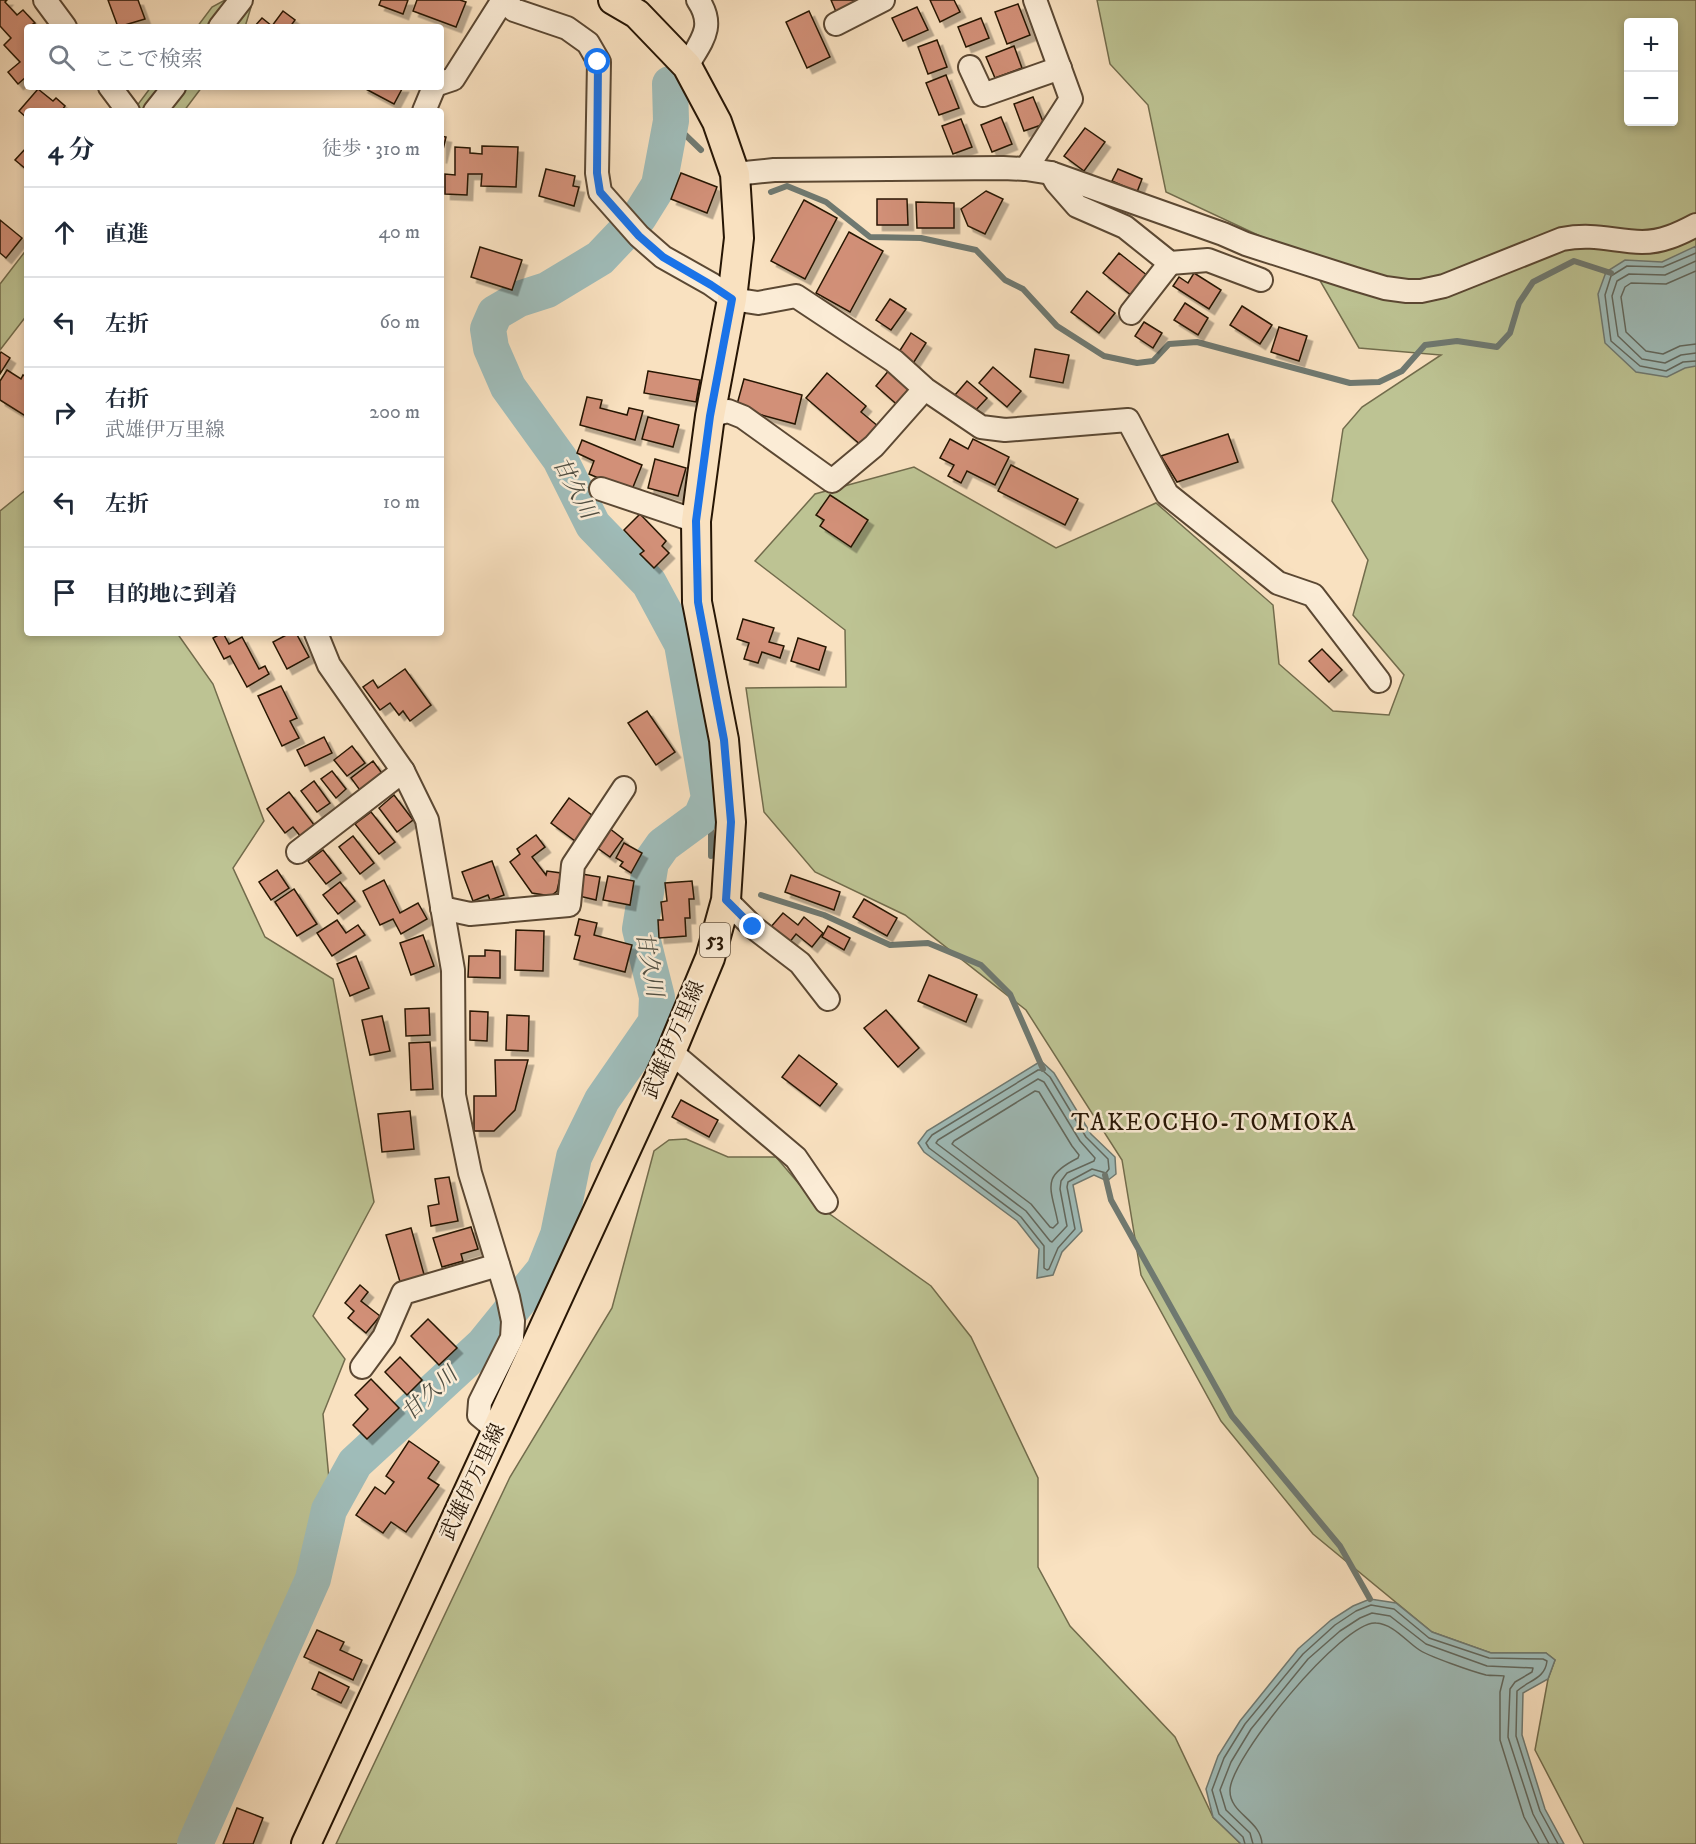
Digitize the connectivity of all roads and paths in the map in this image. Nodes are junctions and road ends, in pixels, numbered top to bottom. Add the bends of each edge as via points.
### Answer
1 (45, 0) edge
2 (241, 0) edge
3 (503, 0) edge
4 (613, 0) edge
5 (698, 0) edge
6 (884, 0) edge
7 (1035, 0) edge
8 (63, 24) edge
9 (222, 24) edge
10 (836, 24) dead end
11 (687, 66) junction
12 (970, 67) dead end
13 (1060, 68) junction
14 (444, 82) edge
15 (112, 90) edge
16 (172, 90) edge
17 (433, 90) edge
18 (126, 108) edge
19 (157, 108) edge
20 (425, 108) edge
21 (1026, 169) junction
22 (1051, 173) junction
23 (735, 174) junction
24 (1696, 225) edge
25 (1170, 263) junction
26 (1261, 280) dead end
27 (732, 299) junction
28 (1131, 313) dead end
29 (920, 394) dead end
30 (710, 416) junction
31 (601, 489) dead end
32 (696, 521) junction
33 (317, 636) edge
34 (1378, 681) dead end
35 (403, 771) junction
36 (624, 788) dead end
37 (298, 852) dead end
38 (726, 900) junction
39 (442, 908) junction
40 (828, 999) dead end
41 (671, 1052) junction
42 (826, 1202) dead end
43 (498, 1266) junction
44 (362, 1367) dead end
45 (497, 1431) junction
46 (306, 1844) edge

1 - 8 street
2 - 9 street
3 - 14 street via 453,79
3 - 27 street via 514,10 567,28 588,43 598,62 600,192 663,257
4 - 11 main road, 武雄伊万里線 / 53 via 637,14
5 - 11 street via 707,28
6 - 10 street
7 - 13 street
11 - 23 main road, 武雄伊万里線 / 53 via 717,122
12 - 13 street via 983,95
13 - 21 street via 1071,99
15 - 18 street
16 - 19 street
17 - 20 street
21 - 22 street
21 - 23 street via 774,170
22 - 24 street via 1246,244 1385,288 1407,291 1444,286 1562,239 1600,236 1643,242 1665,239
22 - 25 street via 1077,206 1125,227
23 - 27 main road, 武雄伊万里線 / 53 via 739,238
25 - 26 street via 1208,260
25 - 28 street
27 - 30 main road, 武雄伊万里線 / 53
27 - 34 street via 758,303 796,296 894,361 925,389 981,427 1005,430 1128,420 1167,494 1278,583 1313,595
29 - 30 street via 874,446 832,481 743,417 729,411
30 - 32 main road, 武雄伊万里線 / 53
31 - 32 street
32 - 38 main road, 武雄伊万里線 / 53 via 698,602 724,740 731,822
33 - 35 street via 329,665
35 - 37 street
35 - 39 street via 427,820
36 - 39 street via 573,865 569,905 470,914
38 - 40 street via 753,927 801,963
38 - 41 main road, 武雄伊万里線 / 53 via 710,958
39 - 43 street via 453,970 454,1095 470,1173
41 - 42 street via 796,1158
41 - 45 main road, 武雄伊万里線 / 53
43 - 44 street via 403,1293 384,1337
43 - 45 street via 513,1321 512,1338 480,1402 479,1415
45 - 46 main road, 武雄伊万里線 / 53

